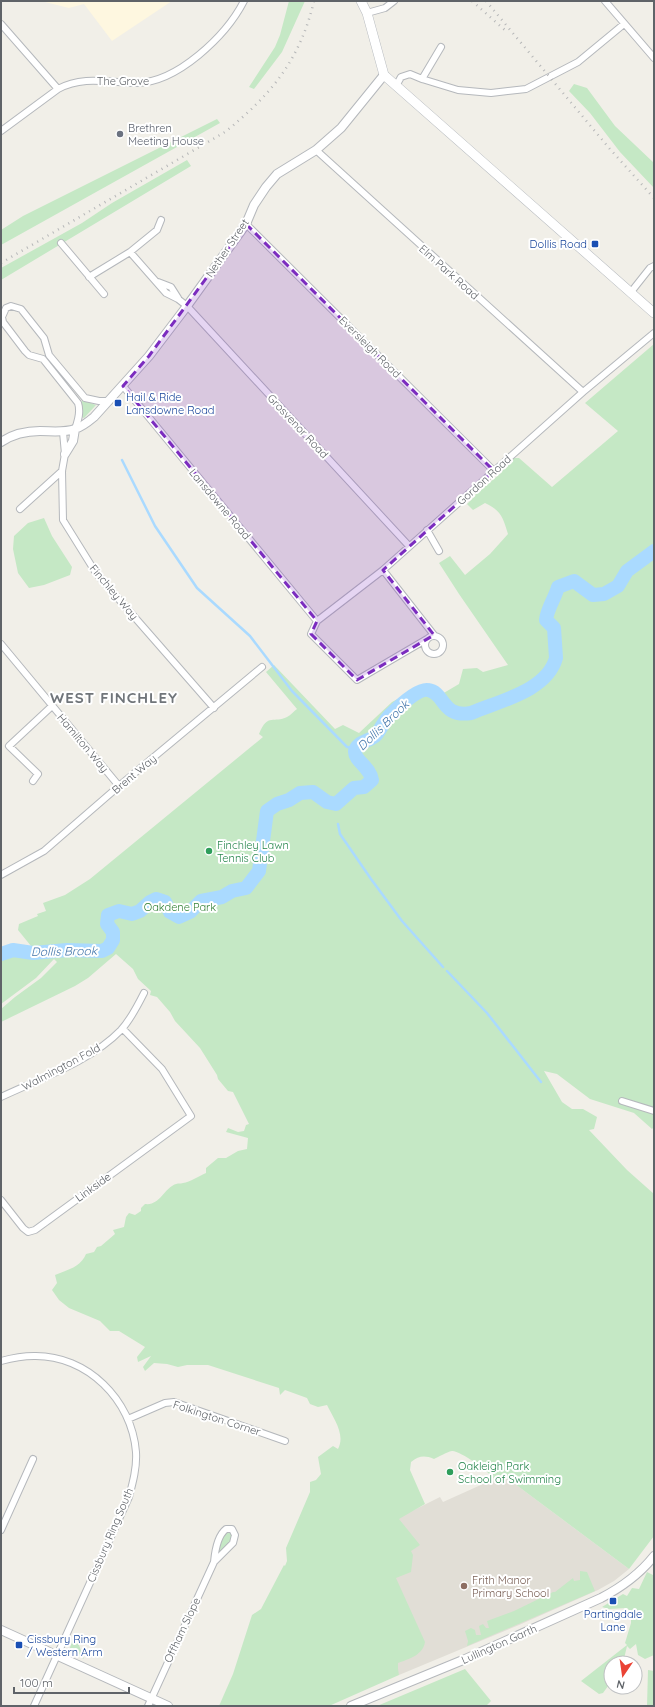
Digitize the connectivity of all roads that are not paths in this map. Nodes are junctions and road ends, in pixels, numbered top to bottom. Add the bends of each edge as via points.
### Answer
1 (244, 1) edge
2 (361, 1) edge
3 (394, 1) edge
4 (605, 1) edge
5 (367, 13) junction
6 (1, 24) edge
7 (624, 24) junction
8 (441, 47) dead end
9 (654, 58) edge
10 (384, 75) junction
11 (422, 79) junction
12 (396, 86) junction
13 (58, 89) junction
14 (1, 131) edge
15 (316, 150) junction
16 (161, 220) dead end
17 (246, 224) junction
18 (61, 243) dead end
19 (130, 252) junction
20 (654, 266) edge
21 (89, 277) junction
22 (631, 292) junction
23 (104, 294) dead end
24 (188, 306) junction
25 (654, 312) edge
26 (652, 335) edge
27 (123, 386) junction
28 (582, 392) junction
29 (109, 401) junction
30 (75, 429) junction
31 (63, 432) junction
32 (1, 442) edge
33 (65, 454) junction
34 (62, 471) junction
35 (494, 471) junction
36 (20, 509) dead end
37 (427, 530) junction
38 (409, 546) junction
39 (439, 551) dead end
40 (383, 570) junction
41 (317, 622) junction
42 (434, 636) junction
43 (426, 639) junction
44 (1, 644) edge
45 (262, 667) dead end
46 (52, 706) junction
47 (214, 708) junction
48 (33, 781) dead end
49 (119, 786) junction
50 (1, 875) edge
51 (144, 993) dead end
52 (122, 1028) junction
53 (1, 1097) edge
54 (622, 1102) dead end
55 (654, 1112) edge
56 (191, 1116) junction
57 (198, 1117) dead end
58 (1, 1200) edge
59 (1, 1361) edge
60 (128, 1419) junction
61 (285, 1441) dead end
62 (32, 1459) dead end
63 (1, 1530) edge
64 (654, 1556) edge
65 (214, 1562) junction
66 (1, 1630) edge
67 (58, 1656) junction
68 (149, 1702) edge
69 (34, 1706) edge
70 (168, 1706) edge
71 (351, 1706) edge

1 - 13 street, The Grove via 222,33 167,77 143,83 81,81 69,83
2 - 5 main road
3 - 5 street via 385,8
4 - 7 street
5 - 10 main road
6 - 13 street
7 - 9 street
7 - 11 street via 578,62 526,89 491,93 458,90
8 - 11 street
10 - 12 main road
10 - 15 street, Nether Street via 341,128
11 - 12 street via 410,74 401,77
12 - 22 main road
13 - 14 street, The Grove
15 - 17 street, Nether Street via 277,174 266,187
15 - 28 street, Elm Park Road
16 - 19 street via 157,230
17 - 24 street, Nether Street
17 - 35 street, Eversleigh Road
18 - 21 street
19 - 21 street
19 - 24 street, Grosvenor Road via 166,293
20 - 22 street
21 - 23 street
22 - 25 main road
24 - 27 street, Nether Street via 150,356
24 - 38 street, Grosvenor Road
26 - 28 street, Gordon Road
27 - 29 street, Nether Street
27 - 41 street, Lansdowne Road
28 - 35 street, Gordon Road
29 - 30 street, Nether Street via 94,418
29 - 30 street via 85,398 49,355 44,338 21,309 11,306 6,308 2,317 3,322 29,355 43,359 78,403 80,408
30 - 31 street, Nether Street
30 - 33 street via 73,441
31 - 32 street, Nether Street via 21,433
31 - 33 street, Finchley Way
33 - 34 street, Finchley Way
34 - 36 street
34 - 47 street, Finchley Way via 63,520 96,573
35 - 37 street, Gordon Road
37 - 38 street, Gordon Road
37 - 39 street
38 - 40 street, Gordon Road
40 - 41 street, Gordon Road
40 - 42 street
41 - 43 street via 312,634 357,680
42 - 43 street
42 - 43 street via 440,638 443,643 438,653 432,654 427,650
44 - 46 street, Hamilton Way
45 - 47 street, Brent Way
46 - 48 street via 9,746 38,774
46 - 49 street, Hamilton Way
47 - 49 street, Brent Way
49 - 50 street, Brent Way via 44,851
51 - 52 street, Walmington Fold
52 - 53 street, Walmington Fold via 89,1055
52 - 56 street via 162,1069
54 - 55 street
56 - 57 street
56 - 58 street, Linkside via 35,1230 28,1232 23,1228
59 - 60 street, Cissbury Ring South via 35,1355 73,1363 108,1388
60 - 61 street, Folkington Corner via 174,1402
60 - 67 street, Cissbury Ring South via 136,1457 129,1497
62 - 63 street
64 - 71 street, Lullington Garth via 623,1587 601,1598 463,1660
65 - 65 street, Offham Slope via 215,1550 223,1532 232,1529 235,1535 233,1543
65 - 68 street, Offham Slope
66 - 67 street
67 - 68 street
67 - 69 street, Cissbury Ring South
68 - 70 street

